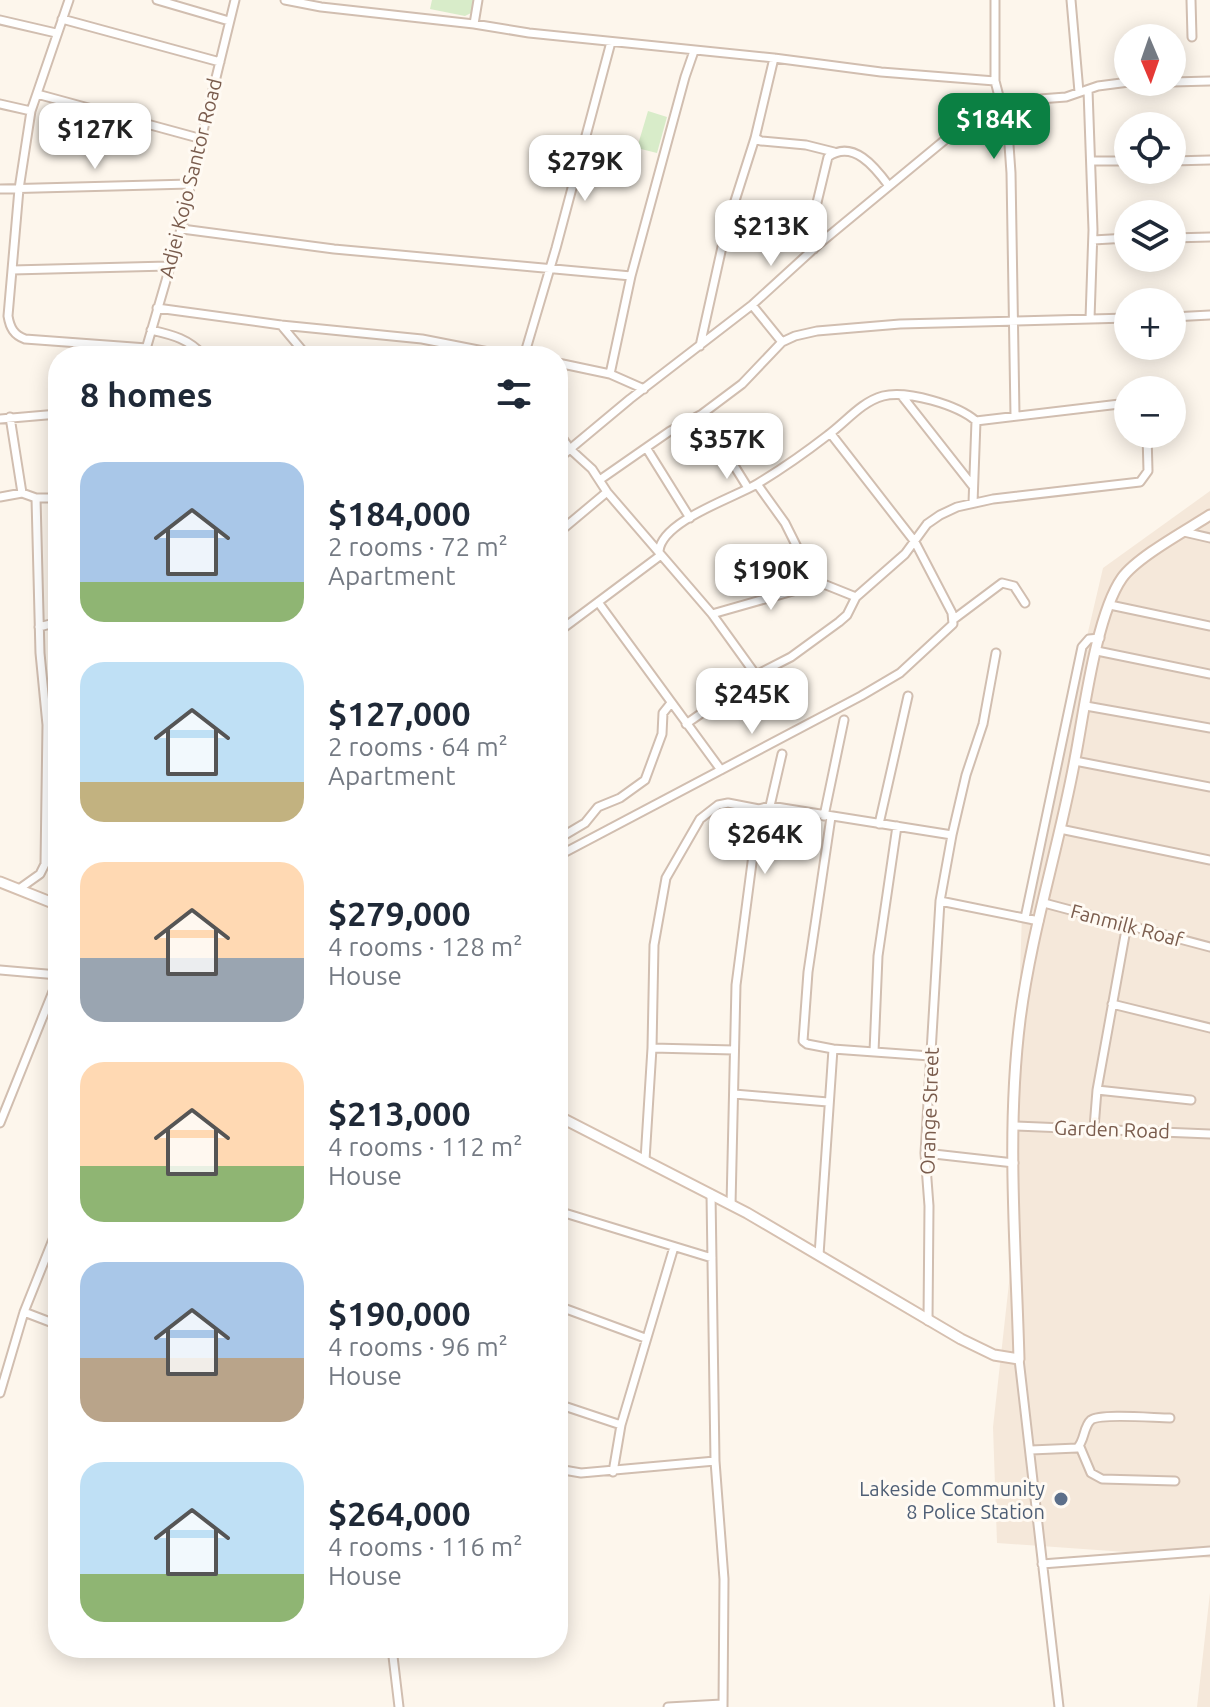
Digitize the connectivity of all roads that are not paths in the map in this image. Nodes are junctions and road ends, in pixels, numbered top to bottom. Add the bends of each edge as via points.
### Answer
1 (69, 0) edge
2 (159, 0) edge
3 (235, 0) edge
4 (285, 0) edge
5 (478, 0) edge
6 (995, 0) edge
7 (1071, 0) edge
8 (1191, 0) edge
9 (62, 19) junction
10 (0, 20) edge
11 (229, 21) junction
12 (474, 24) junction
13 (56, 33) junction
14 (1192, 37) dead end
15 (611, 42) junction
16 (694, 51) junction
17 (774, 58) junction
18 (220, 62) junction
19 (995, 81) junction
20 (1210, 81) edge
21 (1186, 82) edge
22 (1114, 85) edge
23 (1088, 90) junction
24 (1079, 92) junction
25 (37, 94) junction
26 (1000, 102) junction
27 (0, 104) edge
28 (31, 111) junction
29 (755, 138) junction
30 (202, 139) junction
31 (835, 152) junction
32 (1210, 160) edge
33 (1093, 161) junction
34 (1114, 161) edge
35 (1186, 161) edge
36 (190, 184) junction
37 (889, 186) junction
38 (0, 189) edge
39 (19, 189) junction
40 (182, 229) junction
41 (1210, 237) edge
42 (1186, 238) edge
43 (1114, 239) edge
44 (1093, 240) junction
45 (814, 249) junction
46 (168, 266) junction
47 (548, 269) junction
48 (12, 270) junction
49 (631, 276) junction
50 (752, 305) junction
51 (157, 308) junction
52 (1210, 315) edge
53 (1186, 316) edge
54 (1114, 318) edge
55 (1090, 319) junction
56 (1014, 323) junction
57 (281, 325) junction
58 (151, 330) junction
59 (782, 342) junction
60 (90, 346) edge
61 (147, 346) edge
62 (195, 346) edge
63 (299, 346) edge
64 (458, 346) edge
65 (527, 346) edge
66 (700, 346) junction
67 (568, 365) edge
68 (610, 374) junction
69 (644, 389) junction
70 (901, 395) junction
71 (1114, 404) edge
72 (702, 414) junction
73 (48, 415) edge
74 (1015, 415) junction
75 (10, 417) junction
76 (0, 419) edge
77 (976, 421) junction
78 (831, 434) junction
79 (568, 446) edge
80 (1147, 448) edge
81 (570, 449) junction
82 (647, 449) junction
83 (601, 479) junction
84 (757, 484) junction
85 (972, 485) junction
86 (748, 488) junction
87 (607, 492) junction
88 (22, 493) junction
89 (0, 497) edge
90 (36, 498) junction
91 (48, 498) edge
92 (973, 503) junction
93 (1210, 515) edge
94 (690, 518) junction
95 (568, 525) edge
96 (1184, 532) junction
97 (1210, 538) edge
98 (915, 542) junction
99 (660, 553) junction
100 (821, 583) junction
101 (856, 597) junction
102 (598, 602) junction
103 (1025, 603) dead end
104 (1110, 605) junction
105 (712, 614) junction
106 (954, 619) junction
107 (568, 624) edge
108 (48, 625) edge
109 (1210, 626) edge
110 (39, 627) junction
111 (1100, 638) junction
112 (1097, 651) junction
113 (996, 653) dead end
114 (1210, 674) edge
115 (756, 675) junction
116 (908, 696) dead end
117 (671, 703) junction
118 (1086, 706) junction
119 (844, 720) dead end
120 (686, 724) junction
121 (47, 725) joint
122 (1210, 728) edge
123 (782, 754) dead end
124 (1075, 761) junction
125 (721, 770) junction
126 (1210, 787) edge
127 (770, 806) junction
128 (759, 809) junction
129 (827, 816) junction
130 (879, 824) junction
131 (897, 826) junction
132 (1060, 829) junction
133 (568, 833) edge
134 (952, 835) junction
135 (568, 851) edge
136 (1210, 860) edge
137 (0, 882) edge
138 (19, 889) junction
139 (48, 901) edge
140 (940, 901) junction
141 (1044, 903) junction
142 (1025, 918) junction
143 (1039, 921) junction
144 (1127, 924) junction
145 (1210, 947) edge
146 (0, 970) edge
147 (48, 976) edge
148 (48, 1002) edge
149 (1112, 1004) junction
150 (1210, 1028) edge
151 (652, 1048) junction
152 (833, 1049) junction
153 (734, 1050) junction
154 (874, 1052) junction
155 (930, 1056) junction
156 (1097, 1090) junction
157 (734, 1094) junction
158 (1191, 1100) dead end
159 (828, 1102) junction
160 (568, 1121) edge
161 (0, 1123) edge
162 (1014, 1126) junction
163 (1094, 1128) junction
164 (1210, 1134) edge
165 (925, 1153) junction
166 (645, 1160) junction
167 (1014, 1163) junction
168 (711, 1194) junction
169 (731, 1205) junction
170 (568, 1214) edge
171 (674, 1247) junction
172 (48, 1252) edge
173 (819, 1255) junction
174 (712, 1258) junction
175 (568, 1310) edge
176 (24, 1312) junction
177 (48, 1321) edge
178 (928, 1321) junction
179 (645, 1338) junction
180 (1019, 1359) junction
181 (0, 1393) edge
182 (568, 1407) edge
183 (1170, 1418) dead end
184 (621, 1425) junction
185 (1080, 1447) junction
186 (1031, 1450) junction
187 (715, 1461) junction
188 (568, 1471) edge
189 (613, 1472) junction
190 (1175, 1481) dead end
191 (1210, 1551) edge
192 (1042, 1564) junction
193 (393, 1658) edge
194 (722, 1706) edge
195 (399, 1707) edge
196 (668, 1707) edge
197 (1059, 1707) edge

1 - 9 street
2 - 11 street
3 - 11 street, Adjei Kojo Santor Road
4 - 12 street
5 - 12 street
6 - 19 street
7 - 24 street
8 - 14 street
9 - 13 street
9 - 18 street
10 - 13 street
11 - 18 street, Adjei Kojo Santor Road
12 - 15 street
13 - 25 street
15 - 16 street
15 - 47 street
16 - 17 street
16 - 49 street
17 - 19 street
17 - 29 street
18 - 30 street, Adjei Kojo Santor Road
19 - 26 street
20 - 21 street
22 - 23 street
23 - 24 street
23 - 33 street
24 - 26 street
25 - 28 street
25 - 30 street
26 - 37 street via 975,115
26 - 56 street via 1008,131
27 - 28 street
28 - 39 street
29 - 31 street
29 - 66 street via 726,229
30 - 36 street, Adjei Kojo Santor Road
31 - 37 street via 861,155
31 - 45 street via 828,157 814,215
32 - 35 street
33 - 34 street
33 - 44 street
36 - 39 street
36 - 40 street, Adjei Kojo Santor Road
37 - 45 street
38 - 39 street
39 - 48 street
40 - 46 street, Adjei Kojo Santor Road
40 - 47 street
41 - 42 street
43 - 44 street
44 - 55 street
45 - 50 street
46 - 48 street
46 - 51 street, Adjei Kojo Santor Road
47 - 49 street
47 - 65 street
48 - 60 street via 8,316 17,336
49 - 68 street
50 - 59 street
50 - 66 street
51 - 57 street
51 - 58 street, Adjei Kojo Santor Road
52 - 53 street
54 - 55 street
55 - 56 street
56 - 59 street via 852,327
56 - 74 street
57 - 63 street
57 - 64 street
58 - 61 street, Adjei Kojo Santor Road
58 - 62 street
59 - 72 street via 742,384
66 - 69 street
67 - 68 street
68 - 69 street
69 - 81 street
70 - 77 street via 945,406
70 - 78 street via 872,400
70 - 85 street
71 - 74 street
72 - 82 street
72 - 86 street
73 - 75 street
74 - 77 street
75 - 76 street
75 - 88 street
77 - 85 street
78 - 84 street
78 - 98 street
79 - 81 street
80 - 92 street via 1148,471 1140,482
81 - 83 street
82 - 83 street
82 - 94 street
83 - 87 street
84 - 86 street
84 - 100 street
85 - 92 street
86 - 94 street
87 - 95 street
87 - 99 street
88 - 89 street
88 - 90 street
90 - 91 street
90 - 110 street
92 - 98 street via 940,515
93 - 96 street
94 - 99 street via 664,536
96 - 97 street
96 - 104 street via 1125,574
98 - 101 street
98 - 106 street
99 - 102 street
99 - 105 street
100 - 101 street
100 - 105 street
101 - 115 street via 839,622
102 - 107 street
102 - 117 street
103 - 106 street via 1014,586 1002,583
104 - 109 street
104 - 111 street
105 - 115 street
106 - 125 street via 900,673
108 - 110 street
110 - 121 street
111 - 112 street
111 - 142 street via 1089,639 1082,647
112 - 114 street
112 - 118 street
113 - 134 street, Orange Street via 983,724
115 - 120 street
116 - 130 street
117 - 120 street
117 - 133 street via 663,713 662,734 645,780 598,807
118 - 122 street
118 - 124 street
119 - 129 street
120 - 125 street
121 - 138 street via 45,864
123 - 127 street
124 - 126 street
124 - 132 street
125 - 135 street
127 - 128 street
127 - 129 street
128 - 151 street via 718,805 700,819 666,878 654,945
128 - 153 street via 736,985
129 - 130 street
129 - 152 street via 803,1041
130 - 131 street
131 - 134 street
131 - 154 street via 878,956
132 - 136 street
132 - 141 street
134 - 140 street, Orange Street
137 - 138 street
138 - 139 street
140 - 142 street
140 - 155 street, Orange Street
141 - 143 street
141 - 144 street, Fanmilk Roaf
142 - 143 street
143 - 162 street via 1019,1023
144 - 145 street, Fanmilk Roaf
144 - 149 street
146 - 147 street
148 - 161 street
149 - 150 street
149 - 156 street
151 - 153 street
151 - 166 street
152 - 154 street
152 - 159 street
153 - 157 street
154 - 155 street
155 - 165 street, Orange Street
156 - 158 street
156 - 163 street
157 - 159 street
157 - 169 street
159 - 173 street
160 - 166 street
162 - 163 street, Garden Road
162 - 167 street
163 - 164 street, Garden Road
165 - 167 street
165 - 178 street, Orange Street
166 - 168 street
167 - 180 street
168 - 169 street
168 - 174 street
169 - 173 street
170 - 171 street
171 - 174 street
171 - 179 street
172 - 176 street
173 - 178 street
174 - 187 street
175 - 179 street
176 - 177 street
176 - 181 street
178 - 180 street via 994,1355
179 - 184 street
180 - 186 street
182 - 184 street
183 - 185 street via 1095,1419
184 - 189 street
185 - 186 street
185 - 190 street via 1091,1473 1102,1479
186 - 192 street
187 - 189 street
187 - 194 street via 724,1579
188 - 189 street
191 - 192 street
192 - 197 street
193 - 195 street
194 - 196 street

